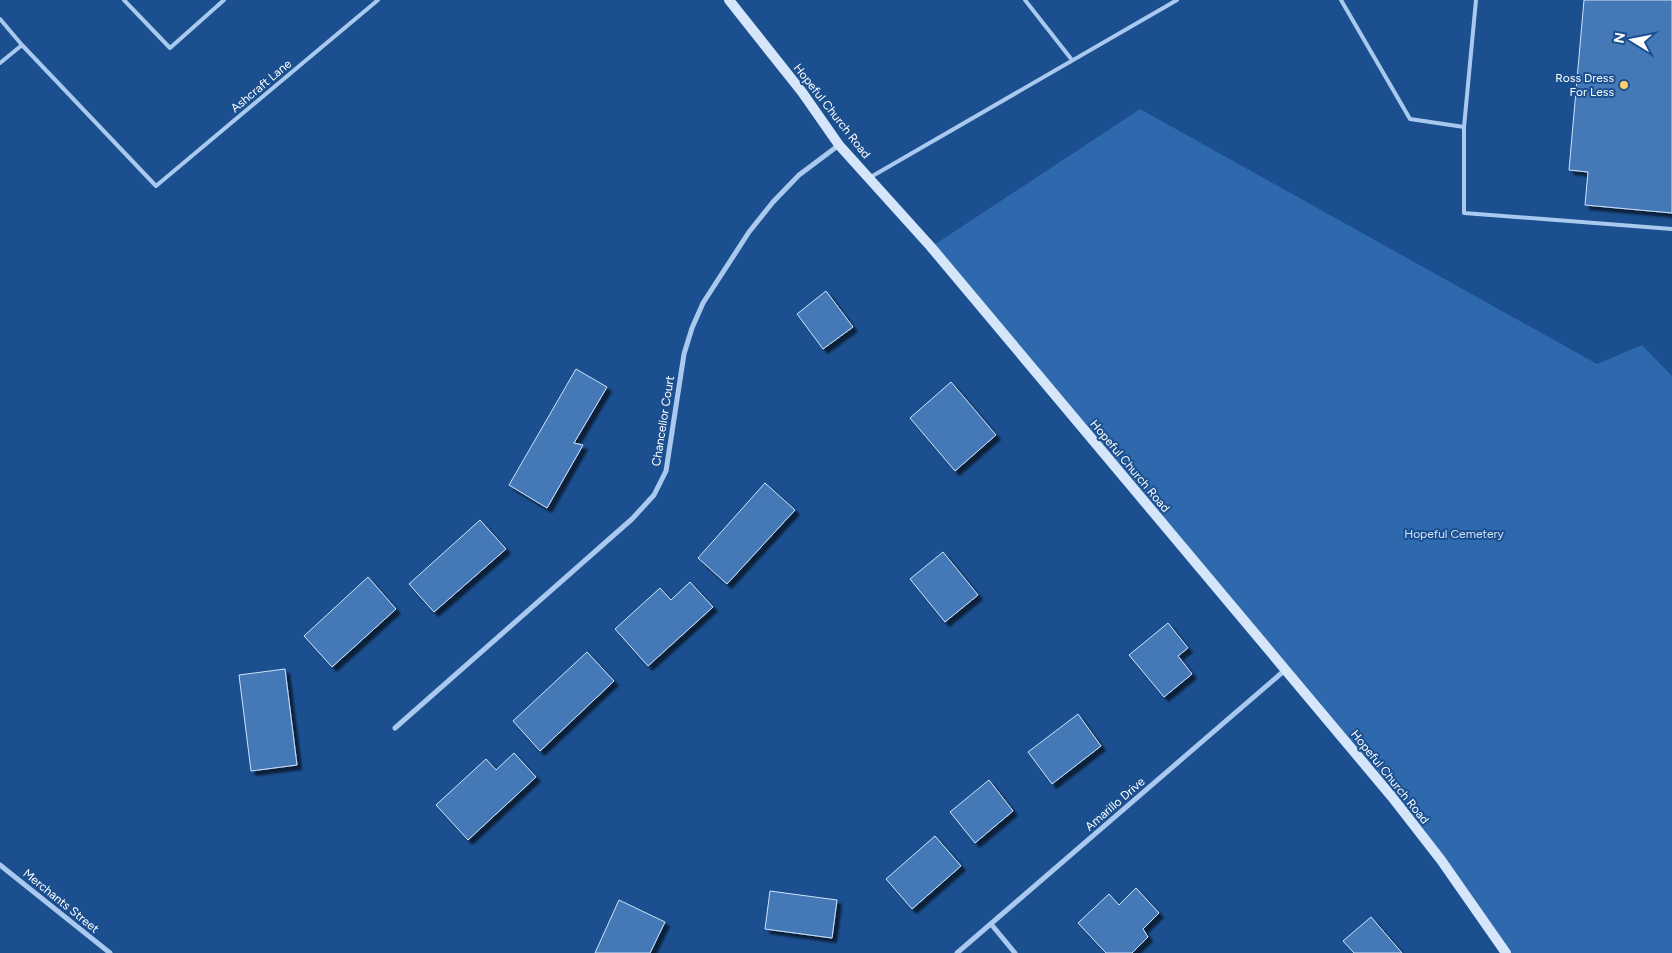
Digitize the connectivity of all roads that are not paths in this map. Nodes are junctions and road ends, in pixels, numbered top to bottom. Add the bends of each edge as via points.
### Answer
1 (124, 0) edge
2 (224, 0) edge
3 (378, 0) edge
4 (729, 0) edge
5 (1025, 0) edge
6 (1177, 0) edge
7 (1341, 0) edge
8 (1476, 0) edge
9 (0, 19) edge
10 (22, 45) junction
11 (1072, 60) junction
12 (0, 63) edge
13 (1464, 127) junction
14 (839, 145) junction
15 (868, 178) junction
16 (1672, 230) edge
17 (1285, 670) junction
18 (395, 728) dead end
19 (0, 865) edge
20 (991, 924) junction
21 (110, 953) edge
22 (958, 953) edge
23 (1015, 953) edge
24 (1506, 953) edge

1 - 2 lane via 170,48
3 - 10 lane, Ashcraft Lane via 156,186
4 - 14 main road, Hopeful Church Road via 802,92
5 - 11 lane
6 - 11 lane
7 - 13 lane via 1410,119
8 - 13 lane
9 - 10 lane
10 - 12 lane
11 - 15 lane
13 - 16 lane via 1464,213
14 - 15 main road, Hopeful Church Road
14 - 18 street, Chancellor Court via 799,175 773,202 749,232 703,303 684,354 666,471 654,495 632,519
15 - 17 main road, Hopeful Church Road via 931,247
17 - 20 street, Amarillo Drive
17 - 24 main road, Hopeful Church Road via 1392,797
19 - 21 street, Merchants Street
20 - 22 street, Amarillo Drive
20 - 23 street

